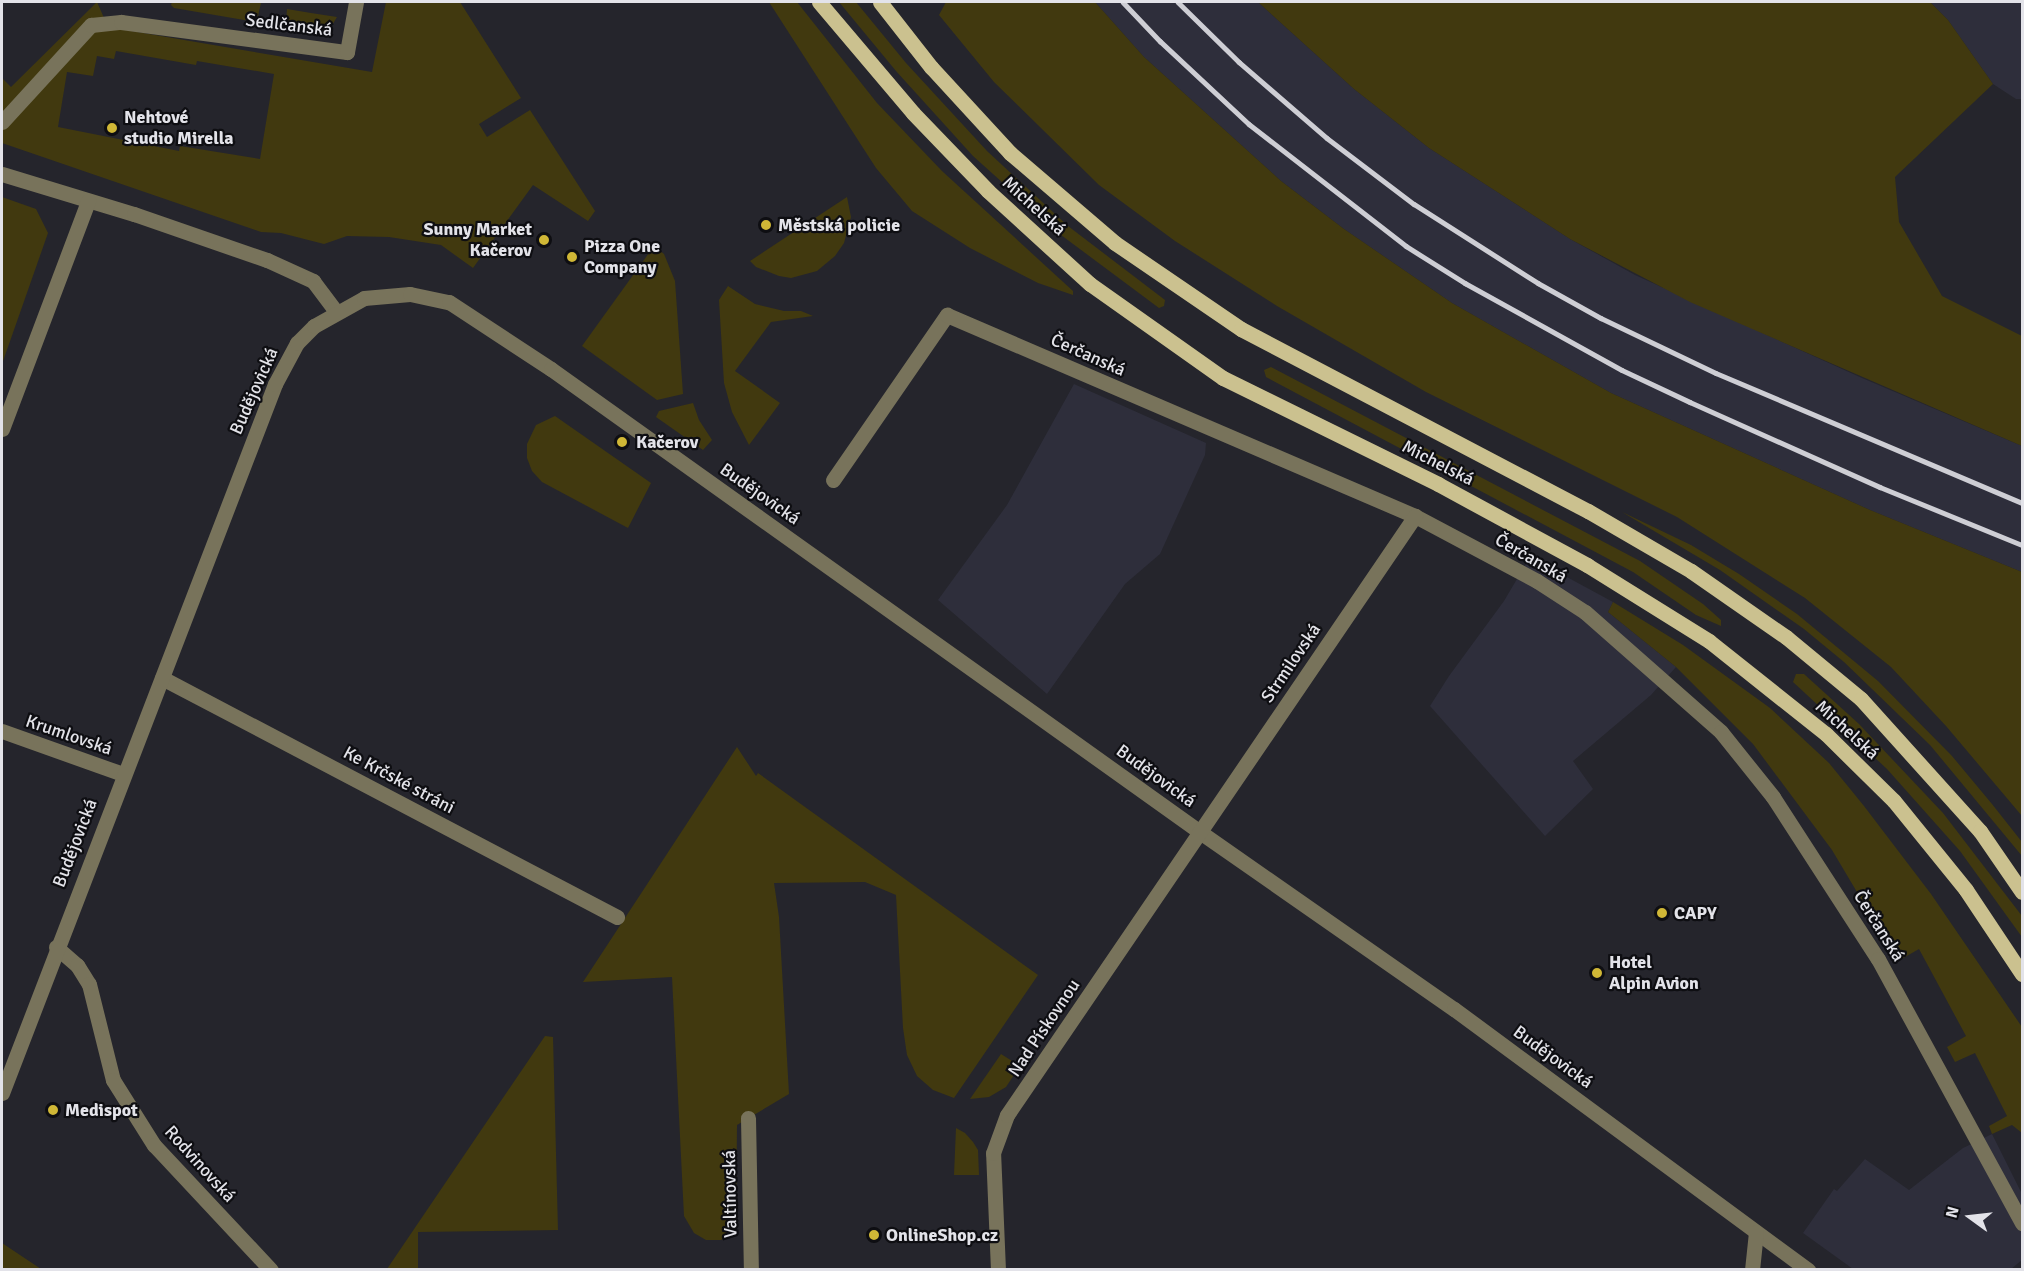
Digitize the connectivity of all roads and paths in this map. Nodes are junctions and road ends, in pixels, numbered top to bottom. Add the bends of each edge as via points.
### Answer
1 (357, 2) edge
2 (819, 2) edge
3 (880, 2) edge
4 (2, 122) edge
5 (2, 174) edge
6 (88, 201) junction
7 (336, 312) junction
8 (2, 429) edge
9 (833, 480) dead end
10 (1415, 516) junction
11 (162, 678) junction
12 (2, 731) edge
13 (123, 774) junction
14 (1200, 832) junction
15 (2022, 892) edge
16 (617, 917) dead end
17 (56, 947) junction
18 (2022, 974) edge
19 (2, 1093) edge
20 (748, 1118) dead end
21 (2022, 1223) edge
22 (1756, 1232) junction
23 (271, 1269) edge
24 (751, 1269) edge
25 (998, 1269) edge
26 (1752, 1269) edge
27 (1808, 1269) edge

1 - 4 street, Sedlčanská via 347,52 121,22 91,25
2 - 18 main road, Michelská via 913,113 981,183 1090,284 1223,378 1438,484 1587,565 1709,641 1826,734 1894,801 1966,890
3 - 15 main road, Michelská via 931,67 1010,153 1115,243 1241,329 1588,511 1690,571 1786,637 1861,699 1980,831
5 - 6 street
6 - 7 street via 267,260 313,281
6 - 8 street
7 - 11 street, Budějovická via 297,343 275,384
7 - 14 street, Budějovická via 364,298 410,294 449,302 467,312
9 - 10 street, Čerčanská via 947,315
10 - 14 street, Strmilovská
10 - 21 street, Čerčanská via 1537,581 1585,612 1721,732 1773,797 1878,959
11 - 13 street, Budějovická
11 - 16 street, Ke Krčské stráni
12 - 13 street, Krumlovská
13 - 17 street, Budějovická
14 - 22 street, Budějovická via 1454,1009
14 - 25 street, Nad Pískovnou via 1007,1115 993,1153
17 - 19 street, Budějovická
17 - 23 street, Rodvinovská via 77,966 89,984 113,1080 154,1146
20 - 24 street, Valtínovská
22 - 26 street
22 - 27 street, Budějovická

